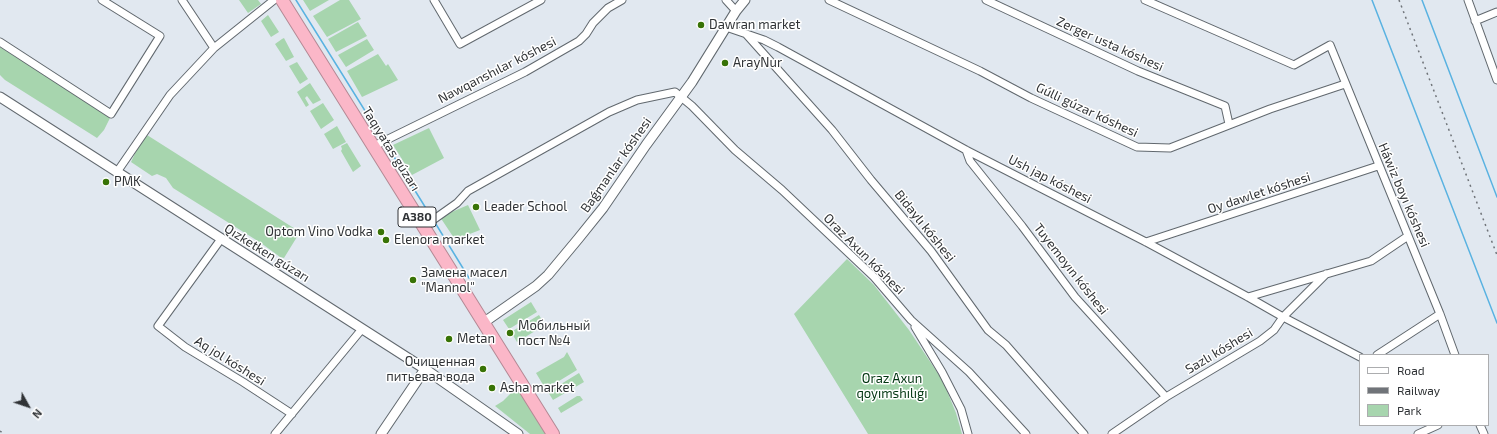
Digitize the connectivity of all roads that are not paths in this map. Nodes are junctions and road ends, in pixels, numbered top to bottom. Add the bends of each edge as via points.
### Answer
1 (102, 0) edge
2 (182, 0) edge
3 (274, 0) edge
4 (282, 0) edge
5 (434, 0) edge
6 (541, 0) edge
7 (622, 0) edge
8 (726, 0) edge
9 (745, 0) edge
10 (828, 0) edge
11 (986, 0) edge
12 (1145, 0) edge
13 (1468, 0) edge
14 (736, 11) junction
15 (1497, 12) edge
16 (1475, 21) junction
17 (726, 27) junction
18 (746, 34) junction
19 (0, 42) edge
20 (214, 48) junction
21 (1497, 80) edge
22 (1345, 84) junction
23 (0, 97) edge
24 (680, 97) junction
25 (1229, 124) junction
26 (372, 147) junction
27 (966, 150) junction
28 (1378, 166) junction
29 (117, 172) junction
30 (422, 227) junction
31 (1408, 236) junction
32 (221, 239) junction
33 (1146, 242) junction
34 (1326, 274) junction
35 (1248, 297) junction
36 (1440, 314) junction
37 (1283, 317) junction
38 (911, 320) junction
39 (483, 323) junction
40 (362, 329) junction
41 (1379, 354) edge
42 (1455, 354) edge
43 (1359, 356) edge
44 (425, 370) junction
45 (1166, 397) junction
46 (292, 414) junction
47 (1436, 426) edge
48 (275, 434) edge
49 (381, 434) edge
50 (518, 434) edge
51 (553, 434) edge
52 (968, 434) edge
53 (1026, 434) edge
54 (1084, 434) edge
55 (1112, 434) edge
56 (1418, 434) edge

1 - 19 street via 160,36 111,114
2 - 20 street
3 - 20 street
4 - 26 highway, Taqıyatas gúzarı / A380
5 - 6 street via 460,44
7 - 26 street, Nawqanshılar kóshesi via 608,8 579,41 525,72
8 - 14 street
9 - 14 street, Baǵmanlar kóshesi
10 - 25 street, Gúlli gúzar kóshesi via 1137,147 1170,148
11 - 25 street, Zerger usta kóshesi via 1138,71 1225,106
12 - 22 street, Háwiz boyı kóshesi via 1294,65 1330,46
13 - 16 street
14 - 17 street, Baǵmanlar kóshesi
15 - 16 street
16 - 21 street
17 - 18 street, Ush jap kóshesi
17 - 24 street, Baǵmanlar kóshesi
18 - 27 street, Ush jap kóshesi via 778,47
18 - 54 street, Bidaylı kóshesi via 832,130 931,251 988,330 1006,345
20 - 29 street via 170,95
22 - 25 street, Gúlli gúzar kóshesi
22 - 28 street, Háwiz boyı kóshesi
23 - 29 street, Qızketken gúzarı
24 - 30 street via 675,92 637,100 609,112 468,191 457,203
24 - 38 street, Oraz Axun kóshesi via 734,150 782,190 874,277
24 - 39 street, Baǵmanlar kóshesi via 603,208 557,264 536,286
26 - 30 highway, Taqıyatas gúzarı / A380
27 - 33 street, Ush jap kóshesi
27 - 45 street, Tuyemoyın kóshesi via 970,161 1075,297
28 - 31 street, Háwiz boyı kóshesi
28 - 33 street, Oy dawlet kóshesi
29 - 32 street, Qızketken gúzarı
30 - 39 highway, Taqıyatas gúzarı / A380
31 - 34 street, Sazlı kóshesi via 1371,261
31 - 36 street, Háwiz boyı kóshesi
32 - 40 street, Qızketken gúzarı
32 - 46 street, Aq jol kóshesi via 158,326 185,347
33 - 35 street, Ush jap kóshesi
34 - 35 street, Sazlı kóshesi
34 - 37 street, Sazlı kóshesi
35 - 37 street, Ush jap kóshesi
36 - 41 street
36 - 42 street, Háwiz boyı kóshesi
37 - 43 street, Ush jap kóshesi
37 - 45 street, Sazlı kóshesi via 1274,330 1260,341
38 - 52 street via 961,409
38 - 53 street, Oraz Axun kóshesi via 969,372
39 - 51 highway, Taqıyatas gúzarı / A380
40 - 44 street, Qızketken gúzarı
40 - 46 street
44 - 49 street
44 - 50 street, Qızketken gúzarı
45 - 55 street, Sazlı kóshesi
46 - 48 street
47 - 56 street

